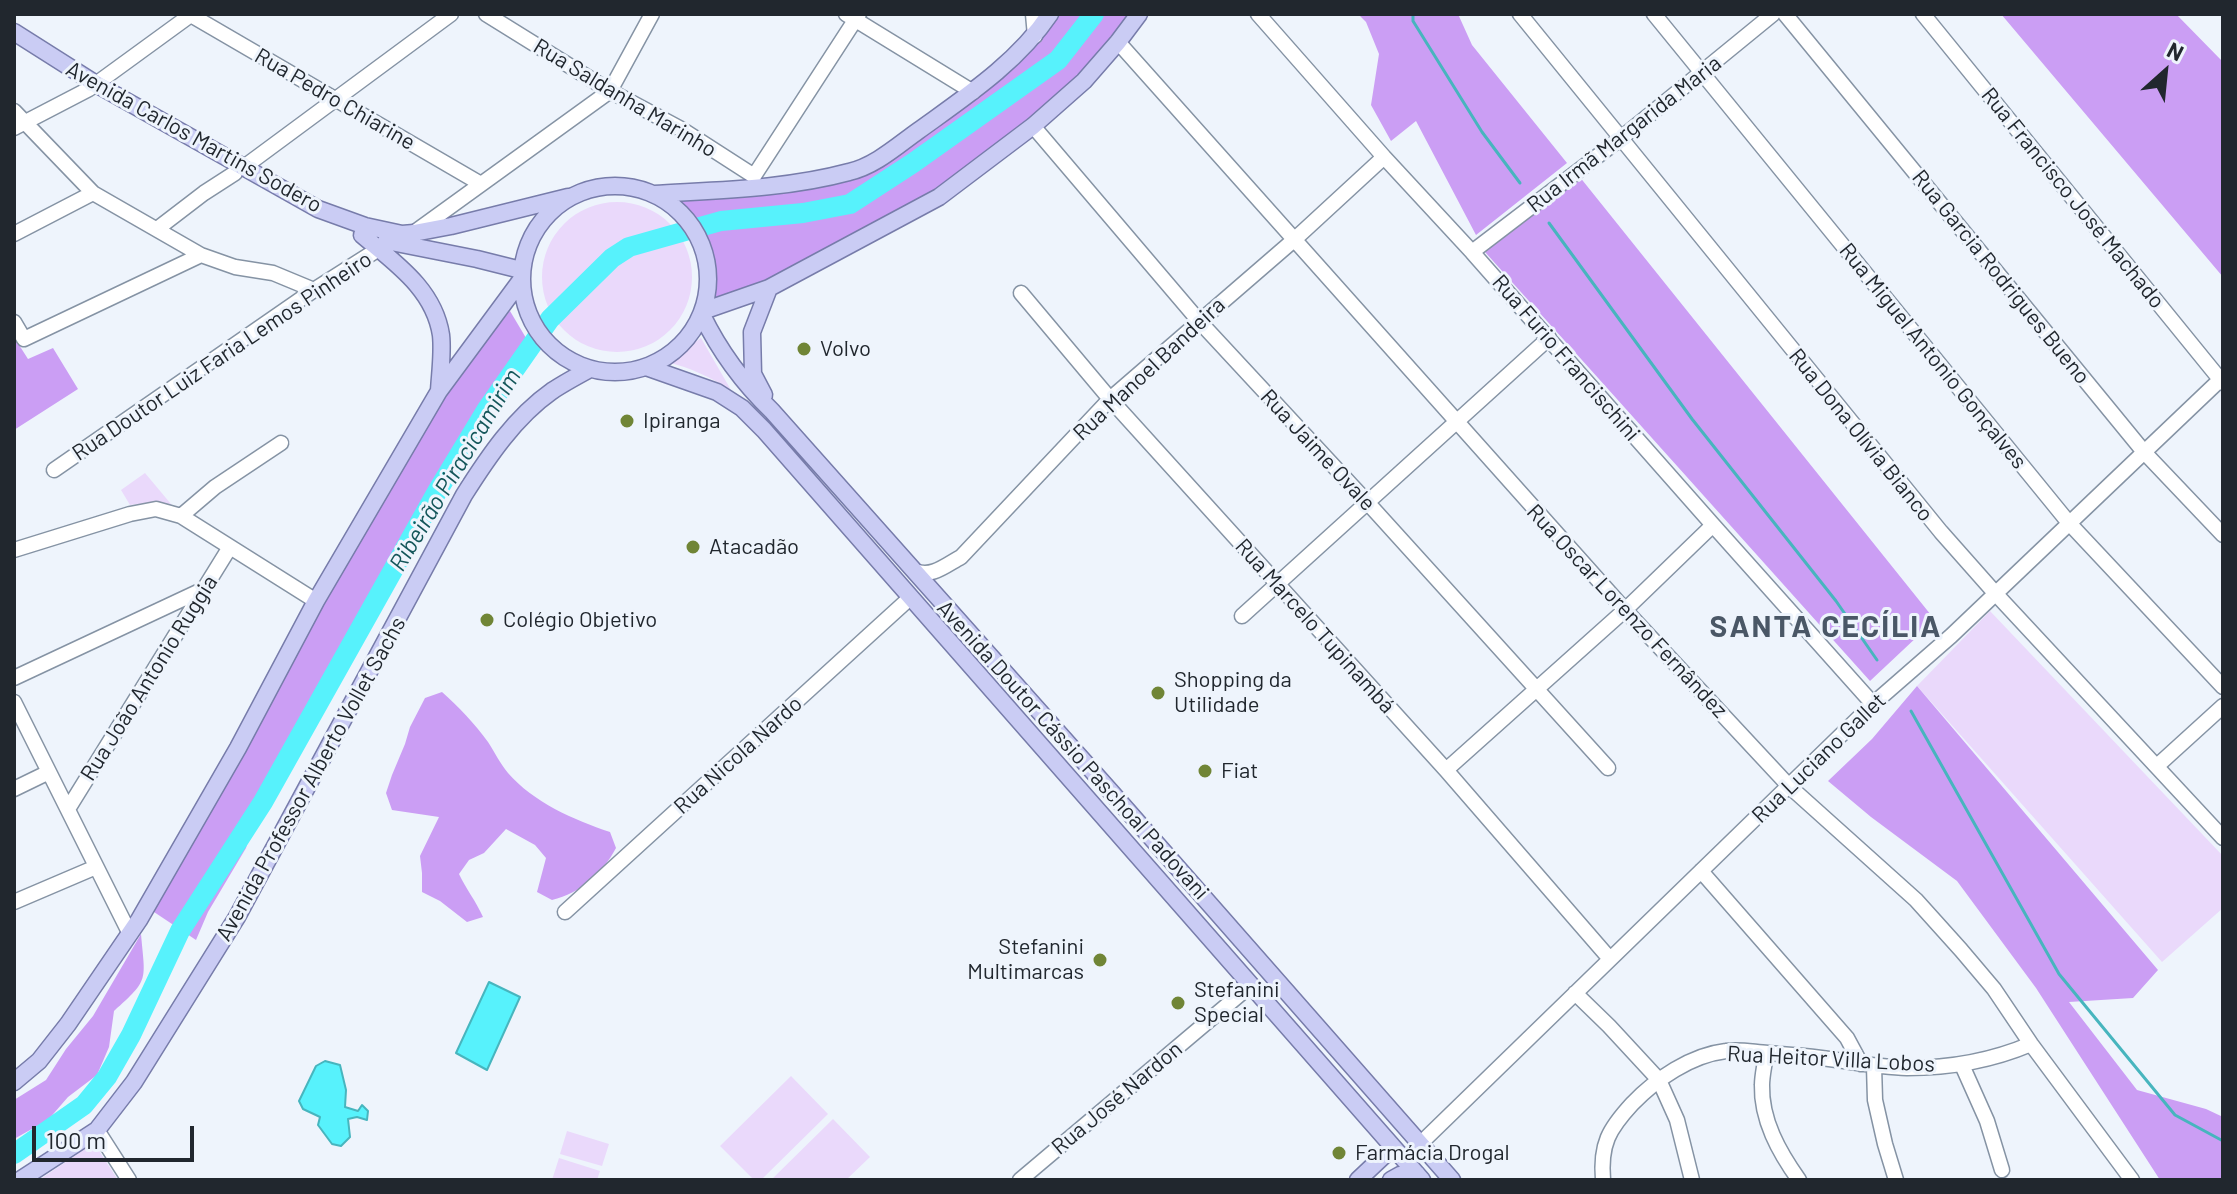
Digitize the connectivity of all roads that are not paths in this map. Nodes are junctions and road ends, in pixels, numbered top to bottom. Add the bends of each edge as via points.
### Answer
1 (190, 14) edge
2 (451, 14) edge
3 (486, 14) edge
4 (652, 14) edge
5 (1033, 14) edge
6 (1050, 14) edge
7 (1139, 14) edge
8 (1258, 14) edge
9 (1520, 14) edge
10 (1654, 14) edge
11 (1773, 14) edge
12 (1785, 14) edge
13 (1923, 14) edge
14 (853, 16) edge
15 (14, 32) edge
16 (1035, 36) junction
17 (14, 41) edge
18 (1118, 42) junction
19 (1702, 72) junction
20 (93, 86) junction
21 (610, 91) junction
22 (973, 92) junction
23 (334, 99) junction
24 (14, 111) edge
25 (20, 125) edge
26 (1033, 126) junction
27 (1620, 139) junction
28 (1384, 157) junction
29 (240, 170) junction
30 (754, 182) junction
31 (477, 188) junction
32 (93, 193) junction
33 (654, 194) junction
34 (568, 197) junction
35 (487, 217) junction
36 (157, 229) junction
37 (414, 233) junction
38 (14, 234) edge
39 (1295, 239) junction
40 (384, 246) junction
41 (1472, 252) junction
42 (201, 255) junction
43 (521, 275) junction
44 (769, 288) junction
45 (314, 290) junction
46 (1021, 293) dead end
47 (702, 313) junction
48 (1199, 321) junction
49 (14, 322) edge
50 (1549, 338) junction
51 (646, 367) junction
52 (590, 369) junction
53 (2222, 380) edge
54 (439, 391) junction
55 (1110, 399) junction
56 (772, 411) junction
57 (1456, 422) junction
58 (281, 443) dead end
59 (2144, 452) junction
60 (54, 470) dead end
61 (1367, 502) junction
62 (181, 516) junction
63 (2069, 523) junction
64 (1713, 525) junction
65 (2223, 535) edge
66 (230, 547) junction
67 (14, 550) edge
68 (915, 571) junction
69 (1277, 584) junction
70 (202, 590) junction
71 (1995, 593) junction
72 (911, 597) junction
73 (316, 601) junction
74 (1625, 610) junction
75 (1242, 616) dead end
76 (14, 678) edge
77 (2223, 687) edge
78 (1535, 688) junction
79 (14, 702) edge
80 (1873, 704) junction
81 (2223, 706) edge
82 (2157, 766) junction
83 (1608, 768) dead end
84 (1446, 770) junction
85 (49, 772) junction
86 (1789, 786) junction
87 (14, 789) edge
88 (68, 809) junction
89 (2223, 838) edge
90 (1131, 848) junction
91 (96, 867) junction
92 (1701, 871) junction
93 (1201, 894) junction
94 (14, 902) edge
95 (565, 912) dead end
96 (130, 934) junction
97 (1610, 959) junction
98 (1251, 985) junction
99 (1575, 993) junction
100 (1838, 1027) junction
101 (2031, 1044) junction
102 (1766, 1053) junction
103 (1823, 1059) junction
104 (1351, 1065) junction
105 (1868, 1065) junction
106 (1962, 1065) junction
107 (1327, 1072) junction
108 (1659, 1080) junction
109 (14, 1082) edge
110 (97, 1130) junction
111 (1420, 1144) junction
112 (1393, 1147) junction
113 (2002, 1170) dead end
114 (1419, 1177) edge
115 (20, 1180) edge
116 (129, 1180) edge
117 (1020, 1180) edge
118 (1358, 1180) edge
119 (1391, 1180) edge
120 (1452, 1180) edge
121 (1603, 1180) edge
122 (1692, 1180) edge
123 (1799, 1180) edge
124 (1896, 1180) edge
125 (2132, 1180) edge

1 - 20 street
1 - 23 street, Rua Pedro Chiarine
2 - 23 street
3 - 21 street, Rua Saldanha Marinho
4 - 21 street
5 - 16 street
6 - 16 main road
7 - 18 main road
8 - 28 street, Rua Furio Francischini
9 - 27 street, Rua Dona Olívia Bianco
10 - 19 street, Rua Miguel Antonio Gonçalves
11 - 19 street, Rua Irmã Margarida Maria
12 - 59 street, Rua Garcia Rodrigues Bueno
13 - 53 street, Rua Francisco José Machado
14 - 22 street
14 - 30 street
15 - 20 main road, Avenida Carlos Martins Sodero
16 - 22 main road
17 - 20 main road, Avenida Carlos Martins Sodero
18 - 26 main road
18 - 39 street, Rua Oscar Lorenzo Fernândez
19 - 27 street, Rua Irmã Margarida Maria
19 - 63 street, Rua Miguel Antonio Gonçalves
20 - 25 street
20 - 29 main road, Avenida Carlos Martins Sodero
21 - 30 street, Rua Saldanha Marinho via 681,129
21 - 31 street
22 - 30 main road via 853,172 793,183
23 - 29 street
23 - 31 street, Rua Pedro Chiarine
24 - 25 street
25 - 32 street
26 - 44 main road via 939,197
26 - 48 street, Rua Jaime Ovale
27 - 41 street, Rua Irmã Margarida Maria
27 - 71 street, Rua Dona Olívia Bianco
28 - 39 street, Rua Manoel Bandeira
28 - 41 street, Rua Furio Francischini
29 - 36 street
29 - 37 main road, Avenida Carlos Martins Sodero via 343,219
29 - 40 main road, Avenida Carlos Martins Sodero via 311,216
30 - 33 main road
31 - 35 street via 472,200
31 - 37 street
32 - 36 street
32 - 38 street
33 - 34 main road via 626,185 596,187
33 - 47 main road via 672,204 699,237 709,286
34 - 35 main road, Avenida Carlos Martins Sodero
34 - 43 main road via 544,216 528,241
35 - 37 main road, Avenida Carlos Martins Sodero
36 - 42 street
39 - 48 street, Rua Manoel Bandeira
39 - 57 street, Rua Oscar Lorenzo Fernândez
40 - 43 main road via 477,259
40 - 45 street, Rua Doutor Luiz Faria Lemos Pinheiro
40 - 54 main road via 434,313 441,334
41 - 50 street, Rua Furio Francischini
42 - 45 street via 273,273
42 - 49 street via 24,339
43 - 52 main road via 524,305 535,328 560,354
43 - 54 main road
44 - 47 main road
44 - 56 main road via 752,332 753,374
45 - 60 street, Rua Doutor Luiz Faria Lemos Pinheiro
46 - 55 street, Rua Marcelo Tupinambá
47 - 51 main road via 679,347
47 - 56 main road, Avenida Doutor Cássio Paschoal Padovani via 731,365
48 - 55 street, Rua Manoel Bandeira
48 - 61 street, Rua Jaime Ovale
50 - 57 street
50 - 64 street, Rua Furio Francischini
51 - 52 main road
51 - 72 main road, Avenida Doutor Cássio Paschoal Padovani via 717,392 742,408
52 - 110 main road, Avenida Professor Alberto Vollet Sachs via 526,413 484,463 237,917 134,1082
53 - 59 street, Rua Luciano Gallet
54 - 73 main road
55 - 68 street, Rua Manoel Bandeira via 961,557 934,572
55 - 69 street, Rua Marcelo Tupinambá
56 - 68 main road, Avenida Doutor Cássio Paschoal Padovani
57 - 61 street
57 - 74 street, Rua Oscar Lorenzo Fernândez
58 - 62 street
59 - 63 street, Rua Luciano Gallet
59 - 65 street, Rua Garcia Rodrigues Bueno
61 - 69 street
61 - 78 street, Rua Jaime Ovale
62 - 66 street
62 - 67 street via 156,509 130,514
63 - 71 street, Rua Luciano Gallet
63 - 77 street, Rua Miguel Antonio Gonçalves
64 - 74 street
64 - 80 street, Rua Furio Francischini
66 - 70 street, Rua João Antonio Ruggia
66 - 73 street
68 - 93 main road, Avenida Doutor Cássio Paschoal Padovani
69 - 75 street
69 - 84 street, Rua Marcelo Tupinambá
70 - 76 street
70 - 88 street, Rua João Antonio Ruggia
71 - 80 street, Rua Luciano Gallet
71 - 82 street, Rua Dona Olívia Bianco
72 - 90 main road, Avenida Doutor Cássio Paschoal Padovani
72 - 95 street, Rua Nicola Nardo
73 - 96 main road
74 - 78 street
74 - 86 street, Rua Oscar Lorenzo Fernândez
78 - 83 street, Rua Jaime Ovale
78 - 84 street
79 - 85 street
80 - 86 street, Rua Luciano Gallet
81 - 82 street
82 - 89 street, Rua Dona Olívia Bianco
84 - 97 street, Rua Marcelo Tupinambá
85 - 87 street
85 - 88 street
86 - 92 street, Rua Luciano Gallet
86 - 101 street, Rua Oscar Lorenzo Fernândez via 1916,900 1994,989
88 - 91 street
90 - 93 main road via 1146,853 1187,900
90 - 98 main road, Avenida Doutor Cássio Paschoal Padovani
91 - 94 street
91 - 96 street
92 - 97 street, Rua Luciano Gallet
92 - 100 street
93 - 104 main road, Avenida Doutor Cássio Paschoal Padovani
96 - 109 main road via 68,1024
97 - 99 street, Rua Luciano Gallet
98 - 107 main road, Avenida Doutor Cássio Paschoal Padovani
98 - 117 street, Rua José Nardon
99 - 108 street
99 - 111 street, Rua Luciano Gallet
100 - 103 street via 1834,1052
100 - 105 street
101 - 106 street, Rua Heitor Villa Lobos
101 - 125 street, Rua Oscar Lorenzo Fernândez
102 - 103 street, Rua Heitor Villa Lobos
102 - 108 street, Rua Heitor Villa Lobos via 1723,1051 1697,1058
102 - 123 street via 1766,1121
103 - 105 street, Rua Heitor Villa Lobos
104 - 107 main road via 1336,1064
104 - 111 main road, Avenida Doutor Cássio Paschoal Padovani
105 - 106 street, Rua Heitor Villa Lobos
105 - 124 street
106 - 113 street
107 - 112 main road, Avenida Doutor Cássio Paschoal Padovani
108 - 121 street, Rua Heitor Villa Lobos via 1609,1132
108 - 122 street via 1677,1120
110 - 115 main road, Avenida Professor Alberto Vollet Sachs
110 - 116 street
111 - 120 main road, Avenida Doutor Cássio Paschoal Padovani
112 - 114 main road, Avenida Doutor Cássio Paschoal Padovani
112 - 118 main road
114 - 119 main road via 1400,1175

